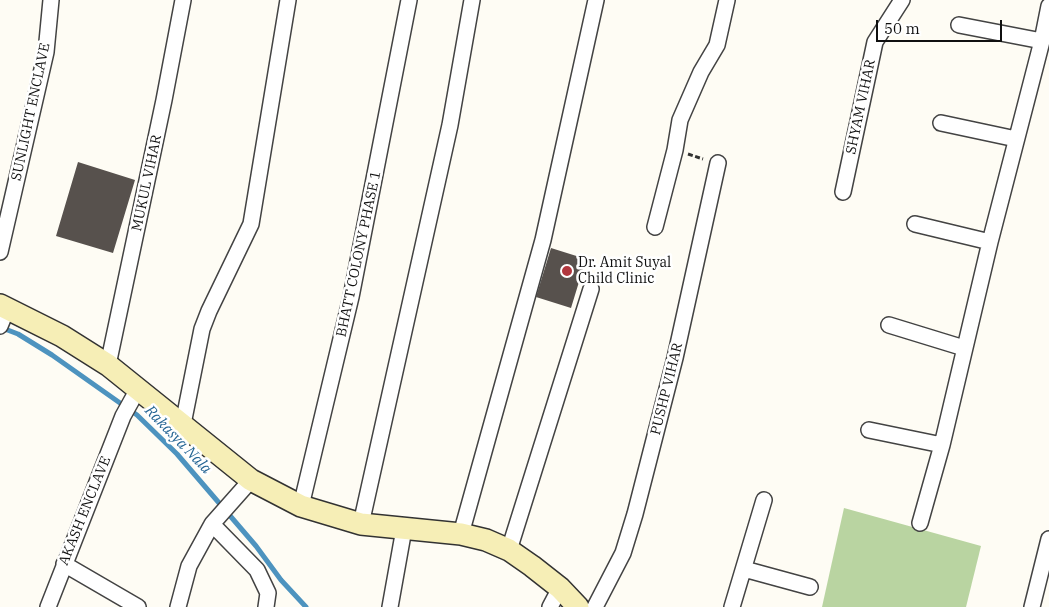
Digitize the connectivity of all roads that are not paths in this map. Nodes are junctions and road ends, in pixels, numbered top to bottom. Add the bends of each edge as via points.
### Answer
1 (52, 0) edge
2 (183, 0) edge
3 (288, 0) edge
4 (409, 0) edge
5 (472, 0) edge
6 (596, 0) edge
7 (727, 0) edge
8 (902, 0) edge
9 (1049, 6) edge
10 (959, 25) dead end
11 (1042, 40) junction
12 (941, 123) dead end
13 (1016, 139) junction
14 (718, 164) road end
15 (843, 192) dead end
16 (915, 224) dead end
17 (655, 227) dead end
18 (990, 242) junction
19 (0, 252) edge
20 (591, 289) dead end
21 (3, 315) edge
22 (889, 325) dead end
23 (964, 348) junction
24 (108, 365) junction
25 (134, 395) junction
26 (183, 424) junction
27 (869, 430) dead end
28 (942, 445) junction
29 (251, 480) junction
30 (764, 500) dead end
31 (301, 506) junction
32 (213, 522) junction
33 (920, 523) dead end
34 (361, 524) junction
35 (404, 529) junction
36 (461, 534) junction
37 (1049, 539) edge
38 (509, 550) junction
39 (64, 564) junction
40 (744, 569) junction
41 (810, 587) dead end
42 (560, 588) junction
43 (48, 607) edge
44 (138, 607) edge
45 (178, 607) edge
46 (266, 607) edge
47 (390, 607) edge
48 (550, 607) edge
49 (578, 607) edge
50 (594, 607) edge
51 (732, 607) edge
52 (1032, 607) edge

1 - 19 street, SUNLIGHT ENCLAVE via 46,52
2 - 24 street, MUKUL VIHAR
3 - 26 street via 251,224 202,330
4 - 31 street, BHATT COLONY PHASE 1 via 351,297
5 - 34 street via 450,124
6 - 36 street via 542,240
7 - 17 street via 717,45 700,72 680,120
8 - 15 street, SHYAM VIHAR via 875,42
9 - 11 street
10 - 11 street
11 - 13 street
12 - 13 street
13 - 18 street
14 - 50 street, PUSHP VIHAR via 675,358 635,514 624,553
16 - 18 street
18 - 23 street
20 - 38 street
21 - 24 street via 62,336
22 - 23 street
23 - 28 street
24 - 25 street
25 - 26 street
25 - 39 street, AKASH ENCLAVE
26 - 29 street
27 - 28 street
28 - 33 street
29 - 31 street
29 - 32 street
30 - 40 street
31 - 34 street
32 - 45 street via 189,566
32 - 46 street via 257,570 268,593
34 - 35 street
35 - 36 street
35 - 47 street
36 - 38 street
37 - 52 street
38 - 42 street
39 - 43 street, AKASH ENCLAVE
39 - 44 street
40 - 41 street
40 - 51 street
42 - 48 street
42 - 49 street

